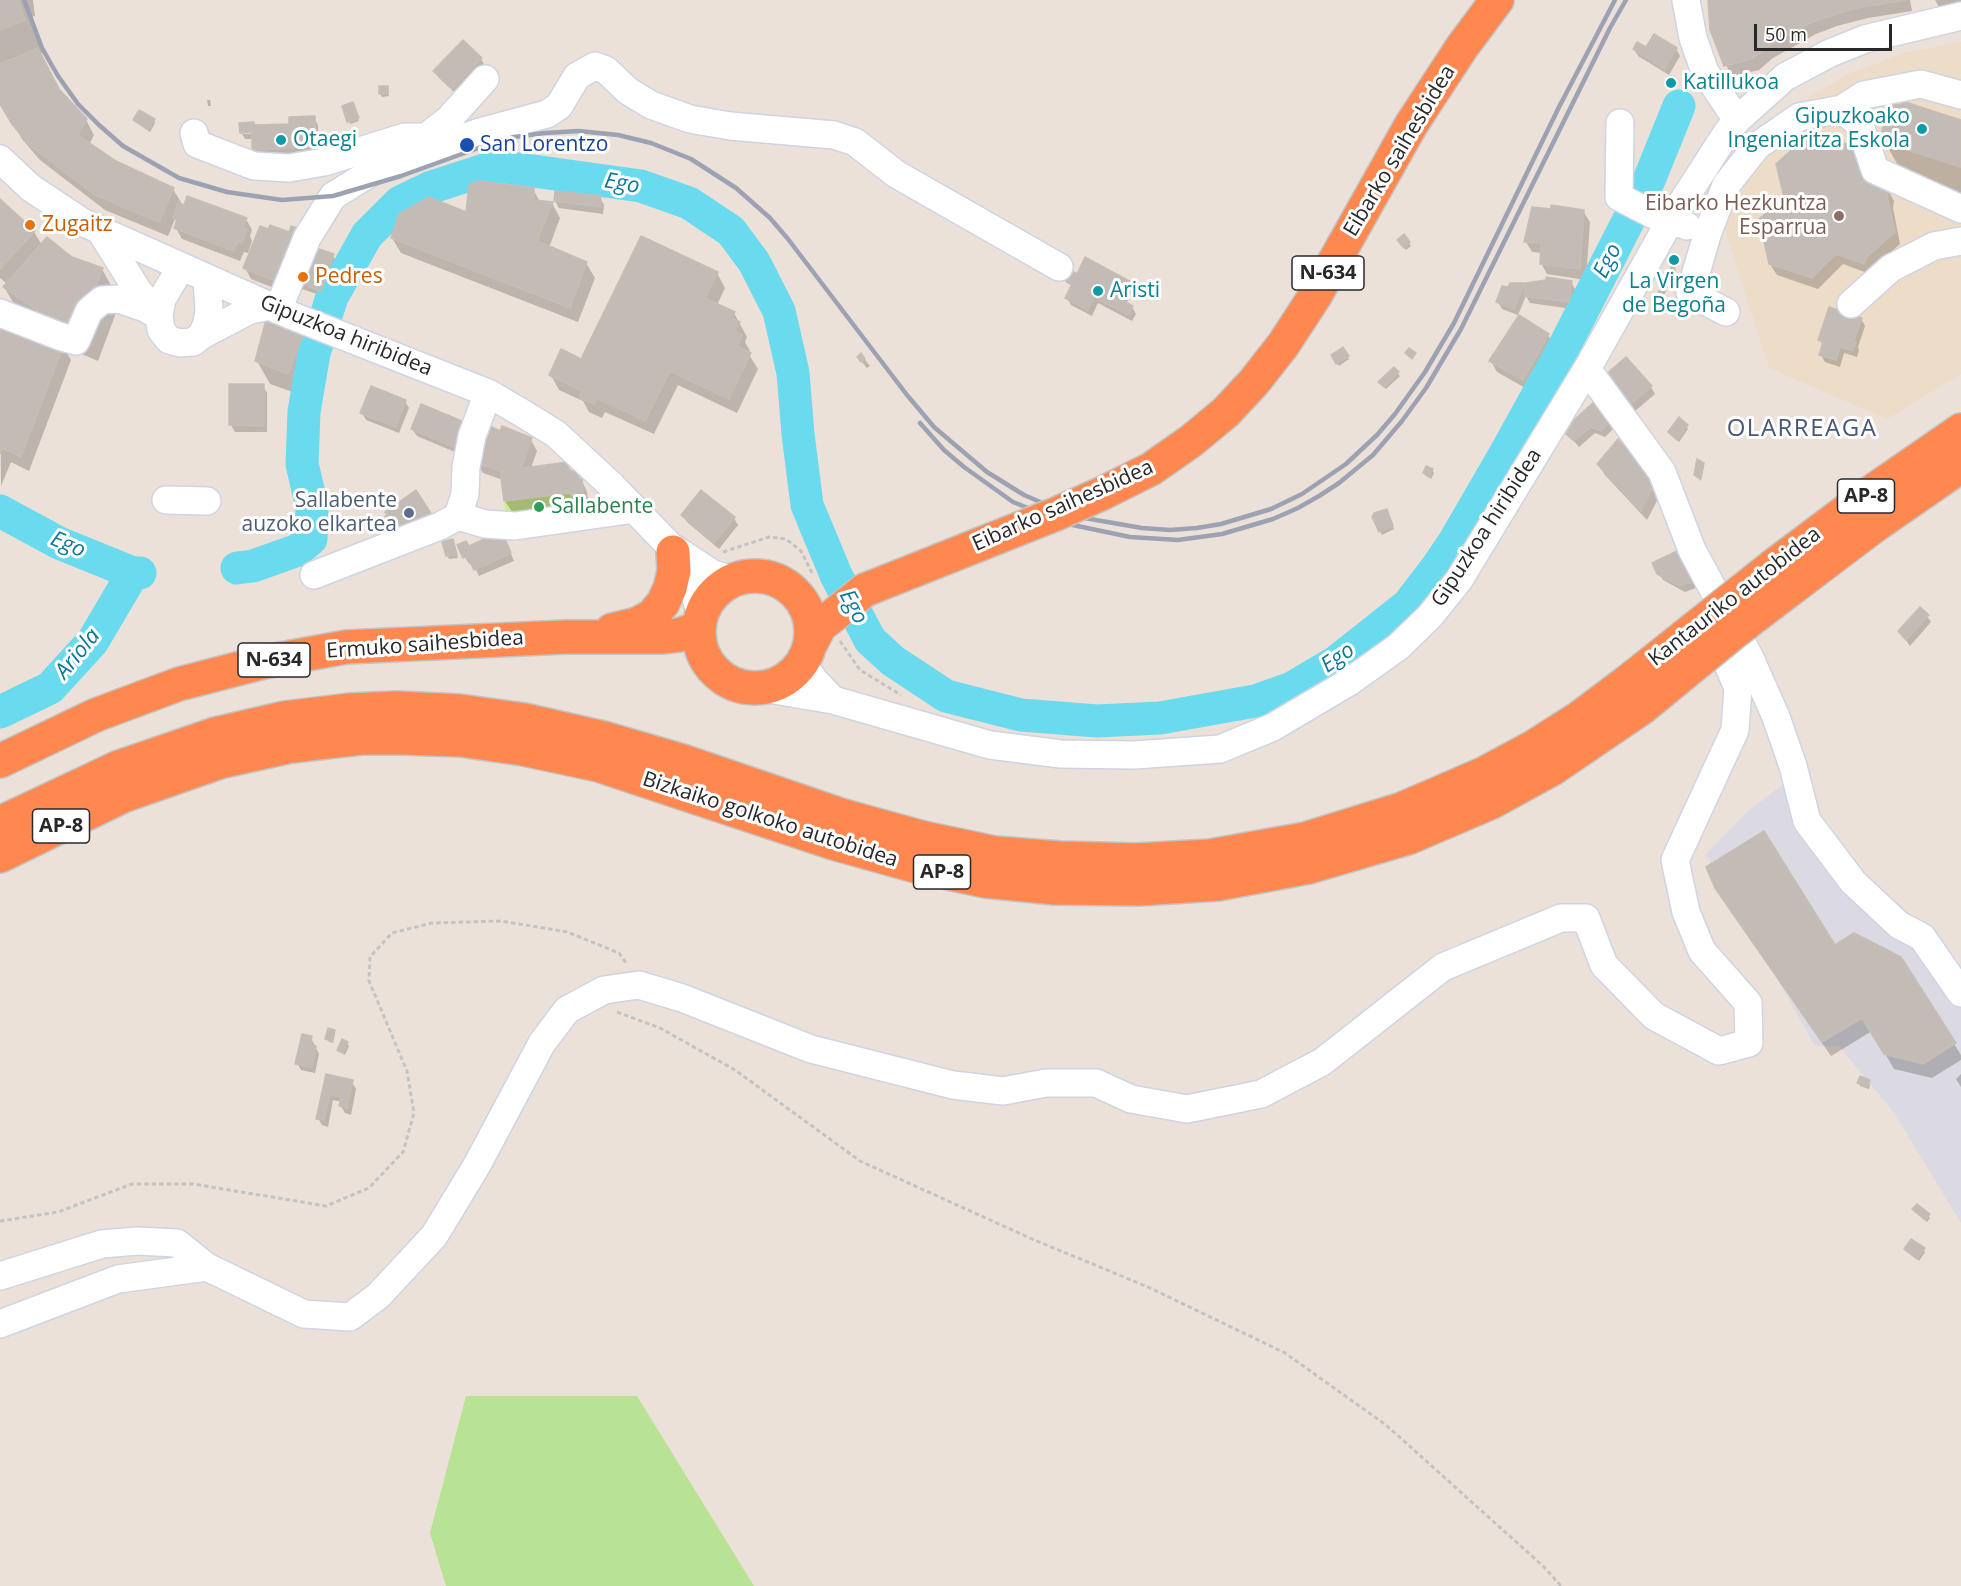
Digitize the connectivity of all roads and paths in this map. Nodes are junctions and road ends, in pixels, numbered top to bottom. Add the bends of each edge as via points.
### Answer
1 (1497, 0) edge
2 (1686, 0) edge
3 (1961, 16) edge
4 (485, 79) dead end
5 (1961, 95) edge
6 (1842, 109) junction
7 (1620, 123) dead end
8 (1732, 127) junction
9 (194, 133) dead end
10 (426, 137) junction
11 (2, 164) edge
12 (378, 168) junction
13 (1961, 209) edge
14 (1662, 218) junction
15 (100, 230) junction
16 (1708, 232) junction
17 (1961, 241) edge
18 (181, 267) junction
19 (1059, 267) dead end
20 (207, 278) junction
21 (1851, 304) dead end
22 (283, 312) junction
23 (1726, 312) dead end
24 (0, 313) edge
25 (159, 316) junction
26 (202, 335) junction
27 (1587, 369) junction
28 (488, 393) junction
29 (1961, 430) edge
30 (1961, 466) edge
31 (166, 500) dead end
32 (207, 501) dead end
33 (635, 509) junction
34 (458, 516) junction
35 (671, 548) junction
36 (314, 575) dead end
37 (1780, 579) junction
38 (734, 580) junction
39 (786, 585) junction
40 (1724, 608) junction
41 (699, 621) junction
42 (823, 629) junction
43 (565, 637) junction
44 (618, 638) junction
45 (716, 673) junction
46 (762, 688) junction
47 (1635, 695) joint
48 (833, 700) junction
49 (910, 700) dead end
50 (0, 761) edge
51 (121, 782) junction
52 (0, 823) edge
53 (0, 856) edge
54 (639, 985) junction
55 (1961, 993) edge
56 (585, 1000) junction
57 (0, 1221) edge
58 (207, 1267) junction
59 (0, 1276) edge
60 (0, 1324) edge
61 (1561, 1586) edge

1 - 42 highway, Eibarko saihesbidea / N-634, bridge via 1411,125 1315,296 1283,345 1226,412 1151,469 1056,514 865,590
2 - 8 street via 1705,72
3 - 8 street, Gipuzkoa hiribidea via 1865,39 1830,53 1785,77
4 - 10 street via 448,120
5 - 6 street via 1921,84 1864,95
6 - 13 street via 1860,125 1875,170
6 - 16 street via 1799,117 1757,146 1726,185
7 - 14 street via 1619,197
8 - 14 street, Gipuzkoa hiribidea
9 - 10 street via 197,144 216,152 254,166 288,168 324,162 405,137
10 - 12 street
11 - 15 street, Gipuzkoa hiribidea via 31,188
12 - 19 street via 480,132 547,114 559,106 577,76 595,66 606,70 628,91 651,105 690,119 834,135 855,142 904,179
12 - 22 street via 333,196 307,238
14 - 16 street
14 - 27 street, Gipuzkoa hiribidea
15 - 18 street, Gipuzkoa hiribidea
15 - 25 street via 138,291
16 - 23 street via 1690,293
17 - 21 street via 1934,246 1891,268
18 - 20 street, Gipuzkoa hiribidea
18 - 25 street via 162,298
20 - 22 street, Gipuzkoa hiribidea
20 - 26 street via 209,311
22 - 26 street via 250,310
22 - 28 street, Gipuzkoa hiribidea
24 - 25 street via 76,340 90,311 102,300 119,299
25 - 26 street via 161,330 169,340 193,342
27 - 40 street via 1662,472 1692,550
27 - 48 street, Gipuzkoa hiribidea via 1459,580 1430,616 1398,647 1349,682 1273,728 1220,749 1134,755 1061,754 990,745
28 - 33 street, Gipuzkoa hiribidea via 556,434
28 - 34 street via 472,436 465,494
29 - 37 highway, Kantauriko autobidea / AP-8 via 1877,488
30 - 37 highway, Kantauriko autobidea / AP-8
31 - 32 street
33 - 34 street via 515,526 485,524
33 - 35 street, Gipuzkoa hiribidea
34 - 36 street
35 - 38 street via 713,574
35 - 41 street via 693,588
35 - 43 highway via 674,571 670,588 652,616 610,631
37 - 47 highway, Kantauriko autobidea / AP-8, bridge
38 - 39 highway via 751,576
38 - 41 highway via 709,601
39 - 42 highway via 808,592
39 - 42 highway via 808,612 811,630
40 - 54 street via 1714,638 1738,688 1735,730 1676,860 1686,912 1702,951 1748,1003 1749,1043 1719,1051 1653,1016 1604,965 1586,918 1561,918 1443,967 1322,1062 1261,1094 1187,1109 1131,1099 1096,1083 1046,1083 1003,1091 953,1085 811,1049
40 - 55 street via 1776,717 1807,821 1853,882 1899,925 1922,937
41 - 44 highway via 679,634
41 - 45 highway via 700,646
42 - 46 highway, N-634 via 792,675
42 - 48 street via 814,680
42 - 49 path via 861,670
43 - 44 highway, Ermuko saihesbidea / N-634
43 - 50 highway, Ermuko saihesbidea / N-634 via 346,647 264,662 179,684 106,711
44 - 45 highway
45 - 46 highway via 737,685
46 - 48 street, Gipuzkoa hiribidea
47 - 51 highway, Bizkaiko golkoko autobidea / AP-8 via 1580,718 1483,774 1402,809 1305,839 1210,856 1137,860 995,853 844,816 604,738 525,720 460,711 397,708 284,718 218,748
51 - 52 highway, AP-8
51 - 53 highway, AP-8
54 - 56 street via 604,990
54 - 57 path via 619,953 567,932 501,921 432,923 392,933 370,957 369,981 407,1071 414,1113 403,1152 369,1188 326,1206 193,1184 132,1184 58,1212
56 - 58 street via 567,1010 542,1043 434,1236 378,1296 350,1317 304,1314
56 - 61 path via 660,1028 735,1070 860,1161 1148,1287 1285,1353 1386,1425 1535,1558
58 - 59 street via 177,1243 137,1241 102,1244
58 - 60 street via 118,1279

